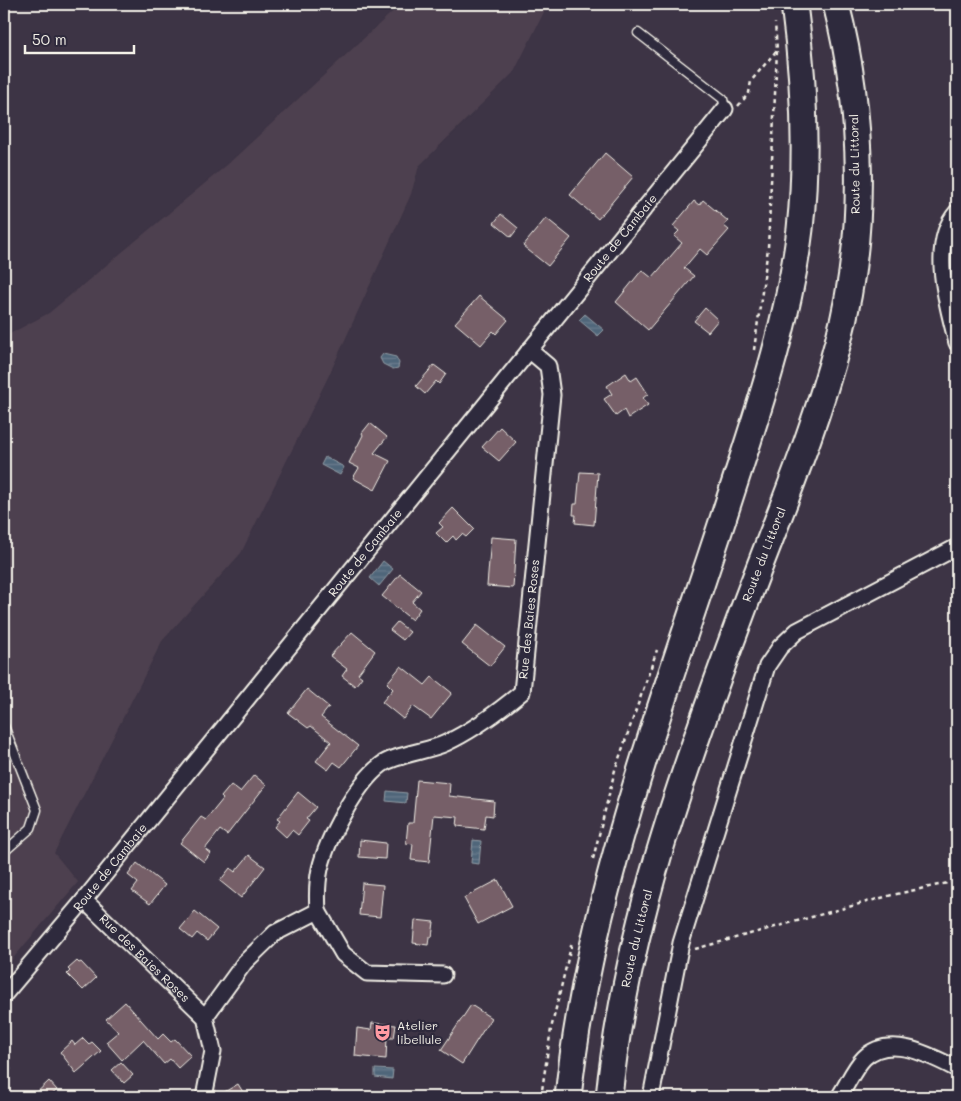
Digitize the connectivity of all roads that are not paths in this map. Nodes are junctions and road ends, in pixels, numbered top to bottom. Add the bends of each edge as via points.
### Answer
1 (794, 4) edge
2 (836, 4) edge
3 (638, 33) dead end
4 (725, 109) joint
5 (957, 212) edge
6 (957, 343) edge
7 (529, 350) junction
8 (957, 547) edge
9 (4, 726) edge
10 (4, 852) edge
11 (84, 900) junction
12 (318, 911) junction
13 (443, 975) dead end
14 (4, 995) edge
15 (205, 1017) junction
16 (957, 1069) edge
17 (204, 1097) edge
18 (568, 1097) edge
19 (609, 1097) edge
20 (651, 1097) edge
21 (839, 1097) edge

1 - 18 highway via 805,106 800,231 790,282 762,398 666,657 601,908 575,1029
2 - 19 highway, Route du Littoral via 851,70 858,198 853,262 838,340 805,448 687,763 644,901 630,960
3 - 4 lane via 708,85 723,99
4 - 7 street, Route de Cambaie
5 - 6 street via 946,234 942,260 944,293
7 - 11 street, Route de Cambaie
7 - 12 street, Rue des Baies Roses via 548,366 552,395 522,692 486,721 445,744 382,764 357,788 320,868 316,895
8 - 20 street via 797,631 780,646 767,666 680,953
9 - 10 lane via 37,810 31,828
11 - 14 street, Route de Cambaie
11 - 15 street, Rue des Baies Roses
12 - 13 street, Rue des Baies Roses via 343,954 367,973
12 - 15 street via 275,933 245,962
15 - 17 street via 213,1051
16 - 21 street via 929,1054 889,1047 864,1058

